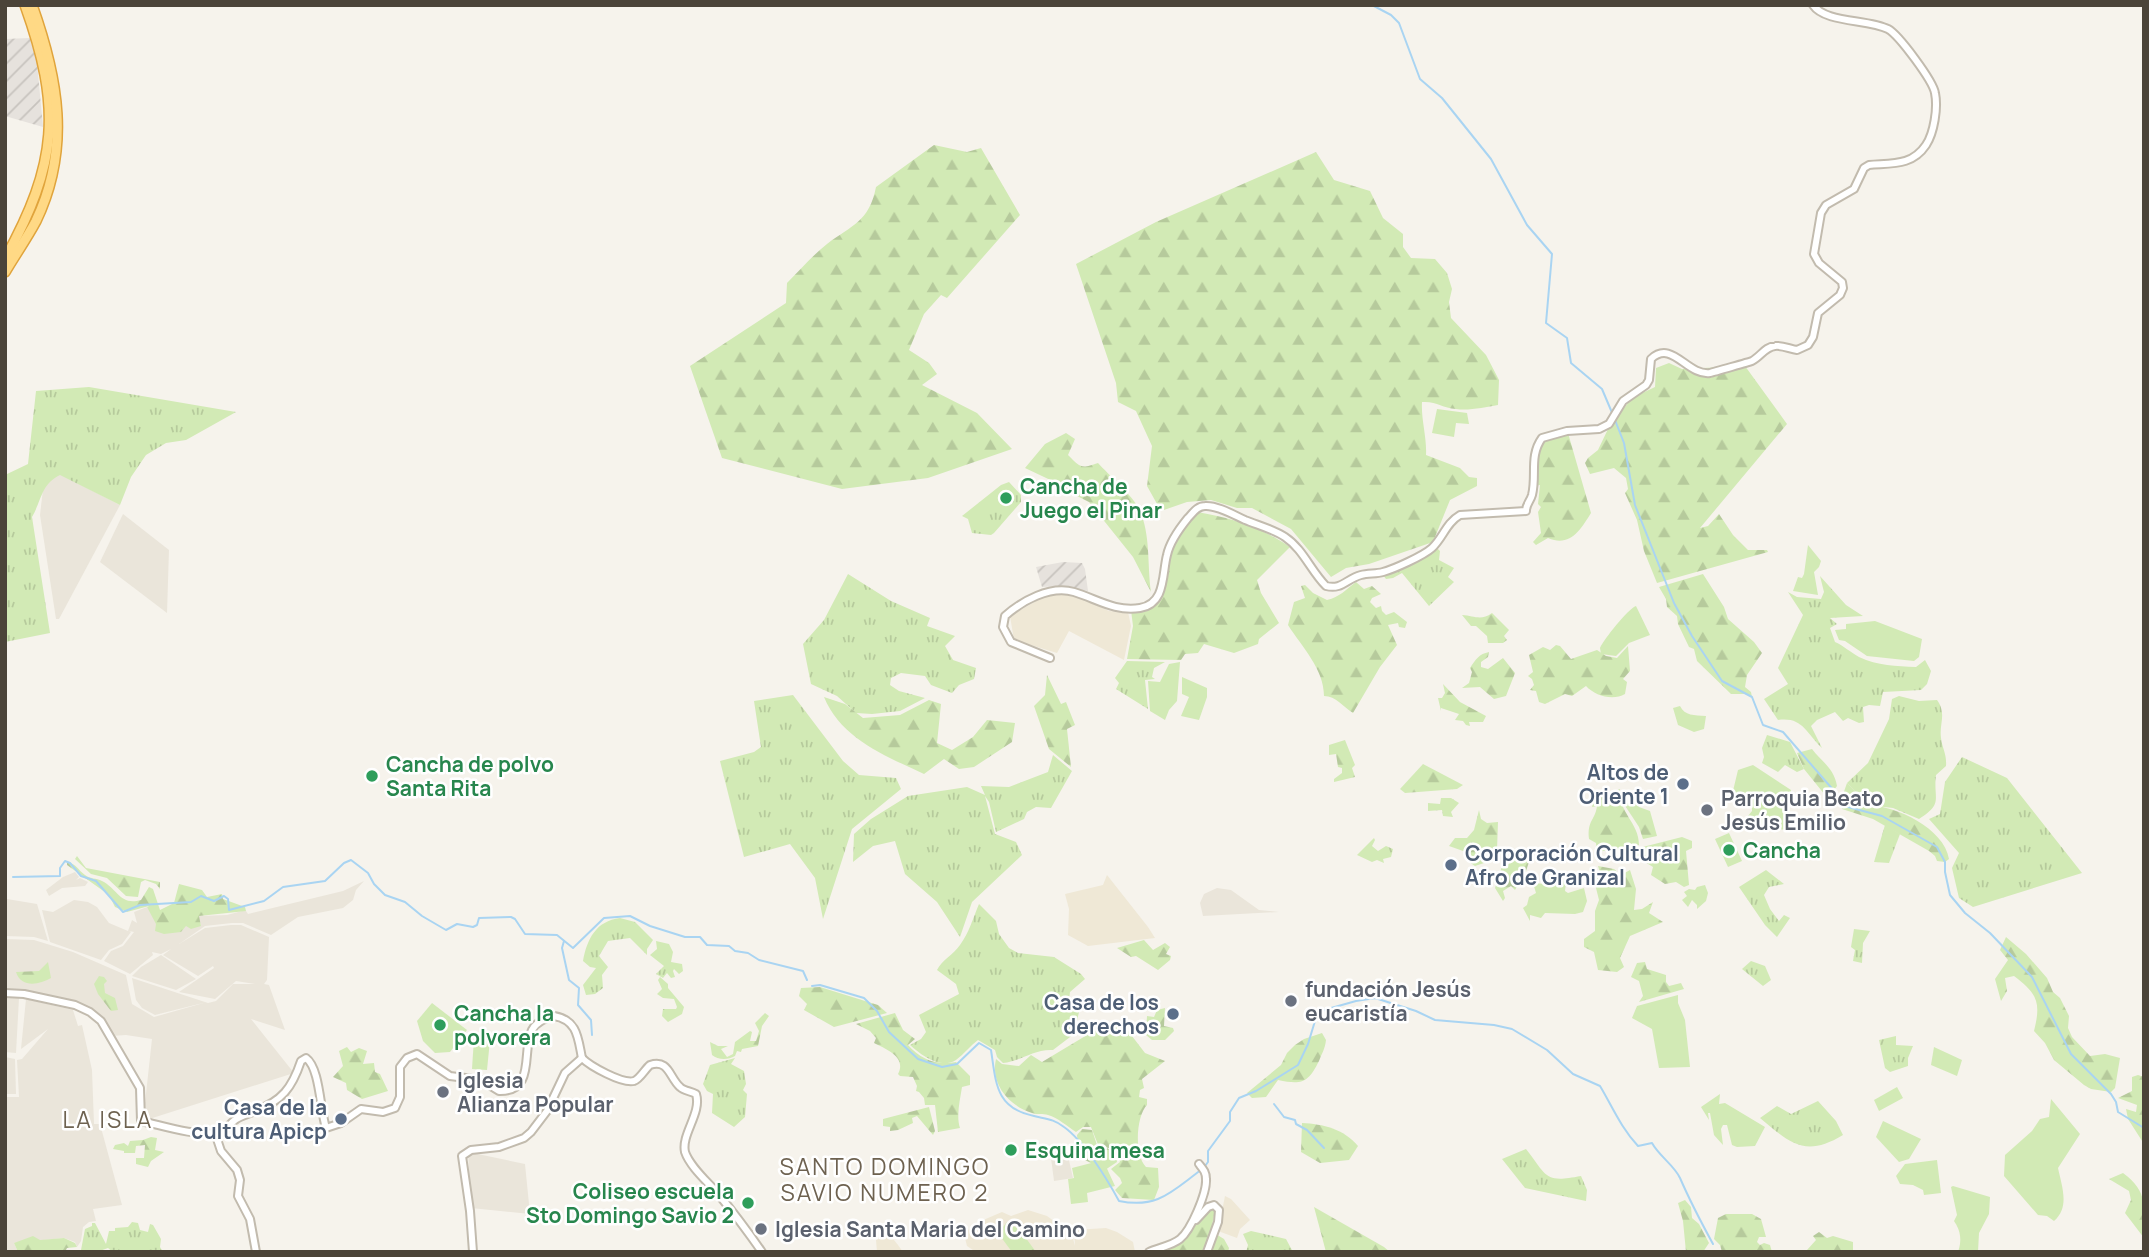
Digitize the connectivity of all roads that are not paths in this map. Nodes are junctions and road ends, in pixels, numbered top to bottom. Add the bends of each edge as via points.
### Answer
1 (25, 5) edge
2 (32, 5) edge
3 (1813, 5) edge
4 (5, 259) edge
5 (5, 272) edge
6 (1050, 658) dead end
7 (5, 993) edge
8 (582, 1058) junction
9 (215, 1133) junction
10 (1199, 1164) dead end
11 (1189, 1226) junction
12 (256, 1252) edge
13 (473, 1252) edge
14 (762, 1252) edge
15 (1149, 1252) edge
16 (1208, 1252) edge

1 - 4 highway via 44,63 49,139 36,196
2 - 5 highway via 53,71 57,131 44,200
3 - 6 street via 1822,13 1888,30 1903,41 1936,95 1930,139 1920,154 1911,161 1869,165 1854,189 1826,205 1821,213 1814,254 1843,288 1818,313 1808,345 1797,350 1778,345 1751,362 1709,373 1658,353 1651,359 1646,385 1623,401 1599,429 1542,438 1535,449 1533,493 1526,511 1460,515 1423,555 1338,587 1326,586 1285,537 1221,510 1200,507 1170,545 1161,589 1148,606 1109,607 1061,590 1030,599 1005,616 1003,627 1011,642
7 - 9 street via 55,1000 90,1012 106,1027 139,1088 141,1121
8 - 9 street via 578,1033 568,1021 554,1016 530,1032 526,1072 505,1091 481,1080 450,1076 417,1054 401,1062 400,1097 395,1108 389,1112 361,1109 326,1128 312,1063 306,1058 288,1091 269,1106
8 - 13 street via 565,1073 539,1124 524,1138 462,1156
8 - 14 street via 600,1071 630,1081 660,1063 680,1087 693,1091 698,1097 685,1152
9 - 12 street via 221,1151 237,1170 238,1196 250,1219
10 - 11 street via 1206,1184
11 - 15 street via 1180,1240
11 - 16 street via 1208,1207 1217,1207 1218,1222

